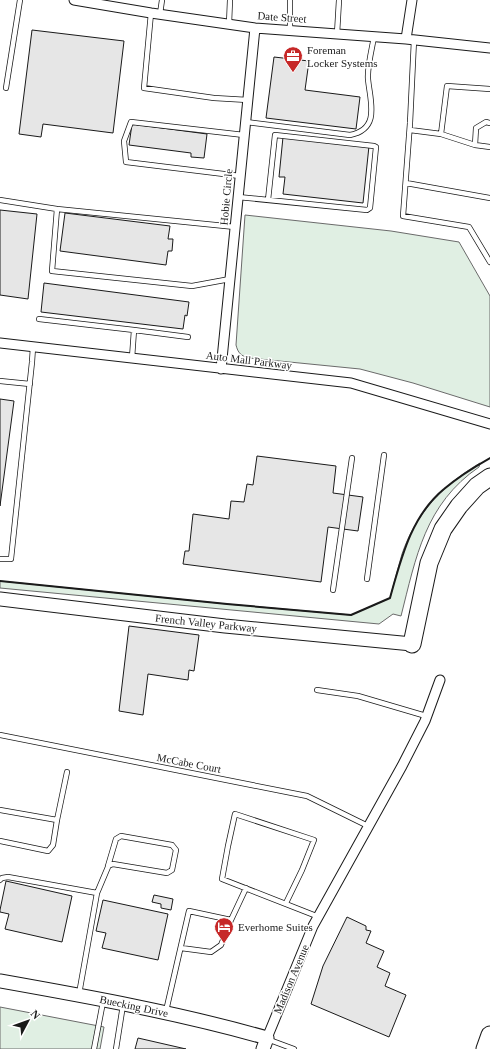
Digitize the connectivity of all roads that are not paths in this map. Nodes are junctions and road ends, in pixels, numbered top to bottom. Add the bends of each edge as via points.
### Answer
1 (20, 0) edge
2 (74, 0) edge
3 (162, 0) edge
4 (230, 0) edge
5 (290, 0) edge
6 (339, 0) edge
7 (412, 0) edge
8 (155, 14) junction
9 (229, 24) junction
10 (255, 28) junction
11 (290, 30) junction
12 (337, 34) junction
13 (374, 36) junction
14 (410, 39) junction
15 (490, 48) edge
16 (6, 88) dead end
17 (490, 89) edge
18 (248, 100) junction
19 (246, 122) junction
20 (490, 123) edge
21 (273, 126) junction
22 (410, 130) junction
23 (441, 134) junction
24 (244, 135) junction
25 (275, 136) junction
26 (475, 145) junction
27 (490, 147) edge
28 (240, 176) junction
29 (406, 183) junction
30 (238, 197) junction
31 (490, 198) edge
32 (0, 200) edge
33 (268, 200) junction
34 (57, 209) junction
35 (235, 227) junction
36 (490, 262) edge
37 (230, 279) junction
38 (39, 319) dead end
39 (134, 330) junction
40 (188, 336) dead end
41 (0, 343) edge
42 (33, 347) junction
43 (132, 358) junction
44 (222, 369) junction
45 (0, 381) edge
46 (30, 384) junction
47 (490, 424) edge
48 (384, 455) dead end
49 (352, 458) dead end
50 (490, 477) edge
51 (0, 559) edge
52 (367, 580) dead end
53 (333, 590) dead end
54 (0, 599) edge
55 (412, 644) joint
56 (440, 680) dead end
57 (317, 690) dead end
58 (426, 716) junction
59 (0, 735) edge
60 (67, 772) dead end
61 (0, 810) edge
62 (57, 820) junction
63 (368, 826) junction
64 (0, 841) edge
65 (108, 866) junction
66 (0, 880) edge
67 (246, 888) junction
68 (97, 892) junction
69 (286, 903) junction
70 (318, 916) junction
71 (231, 920) junction
72 (181, 948) junction
73 (0, 981) edge
74 (79, 995) junction
75 (103, 1000) junction
76 (123, 1004) junction
77 (165, 1013) junction
78 (490, 1035) edge
79 (265, 1044) edge
80 (94, 1049) edge
81 (116, 1049) edge
82 (294, 1049) edge
83 (485, 1049) edge

1 - 16 lane
2 - 8 street, Date Street
3 - 8 lane
4 - 9 lane
5 - 11 lane
6 - 12 lane
7 - 14 street
8 - 9 street, Date Street
8 - 18 lane via 144,88
9 - 10 street, Date Street
10 - 11 street, Date Street
10 - 18 street, Hobie Circle
11 - 12 street, Date Street
12 - 13 street, Date Street
13 - 14 street, Date Street
13 - 21 lane via 368,78 372,106 366,127 350,135
14 - 15 street, Date Street
14 - 22 lane
17 - 23 lane via 447,86
18 - 19 street, Hobie Circle
19 - 21 lane
19 - 24 street, Hobie Circle
20 - 26 lane via 486,122 476,128
21 - 25 lane
22 - 23 lane
22 - 29 lane
23 - 26 lane
24 - 28 street, Hobie Circle
24 - 28 lane via 131,122 124,140 126,162
25 - 33 lane
25 - 33 lane via 277,134 375,146 370,208 367,210
26 - 27 lane
28 - 30 street, Hobie Circle
29 - 31 lane
29 - 36 lane via 403,216 469,227
30 - 33 lane
30 - 35 street, Hobie Circle
32 - 34 lane
34 - 35 lane
34 - 37 lane via 52,271 192,286
35 - 37 street, Hobie Circle
37 - 44 street, Hobie Circle
38 - 39 lane
39 - 40 lane
39 - 43 lane
41 - 42 street, Auto Mall Parkway
42 - 43 street, Auto Mall Parkway
42 - 46 lane
43 - 44 street, Auto Mall Parkway
44 - 47 street, Auto Mall Parkway via 351,383
45 - 46 lane
46 - 51 lane via 11,559
48 - 52 lane
49 - 53 lane
50 - 55 highway via 477,486 443,529 429,563
54 - 55 main road, French Valley Parkway via 225,626
56 - 58 street, Madison Avenue
57 - 58 lane via 358,696
58 - 63 street, Madison Avenue via 402,766
59 - 63 lane, McCabe Court via 307,796
60 - 62 lane
61 - 62 lane
62 - 64 lane via 53,845 48,851
63 - 70 street, Madison Avenue
65 - 65 lane via 116,839 121,836 172,845 176,850 172,870 167,874 113,864
65 - 68 lane
66 - 68 lane via 8,877
67 - 69 lane
67 - 69 lane via 222,879 235,814 314,840
67 - 71 lane
68 - 74 lane
69 - 70 lane
70 - 79 street, Madison Avenue
71 - 72 lane via 221,945 211,952
71 - 72 lane via 190,911
72 - 77 lane
73 - 74 main road, Buecking Drive
74 - 75 main road, Buecking Drive
75 - 76 main road, Buecking Drive
75 - 80 lane
76 - 77 main road, Buecking Drive
76 - 81 lane
77 - 79 main road, Buecking Drive via 216,1024
78 - 83 highway
79 - 82 lane

